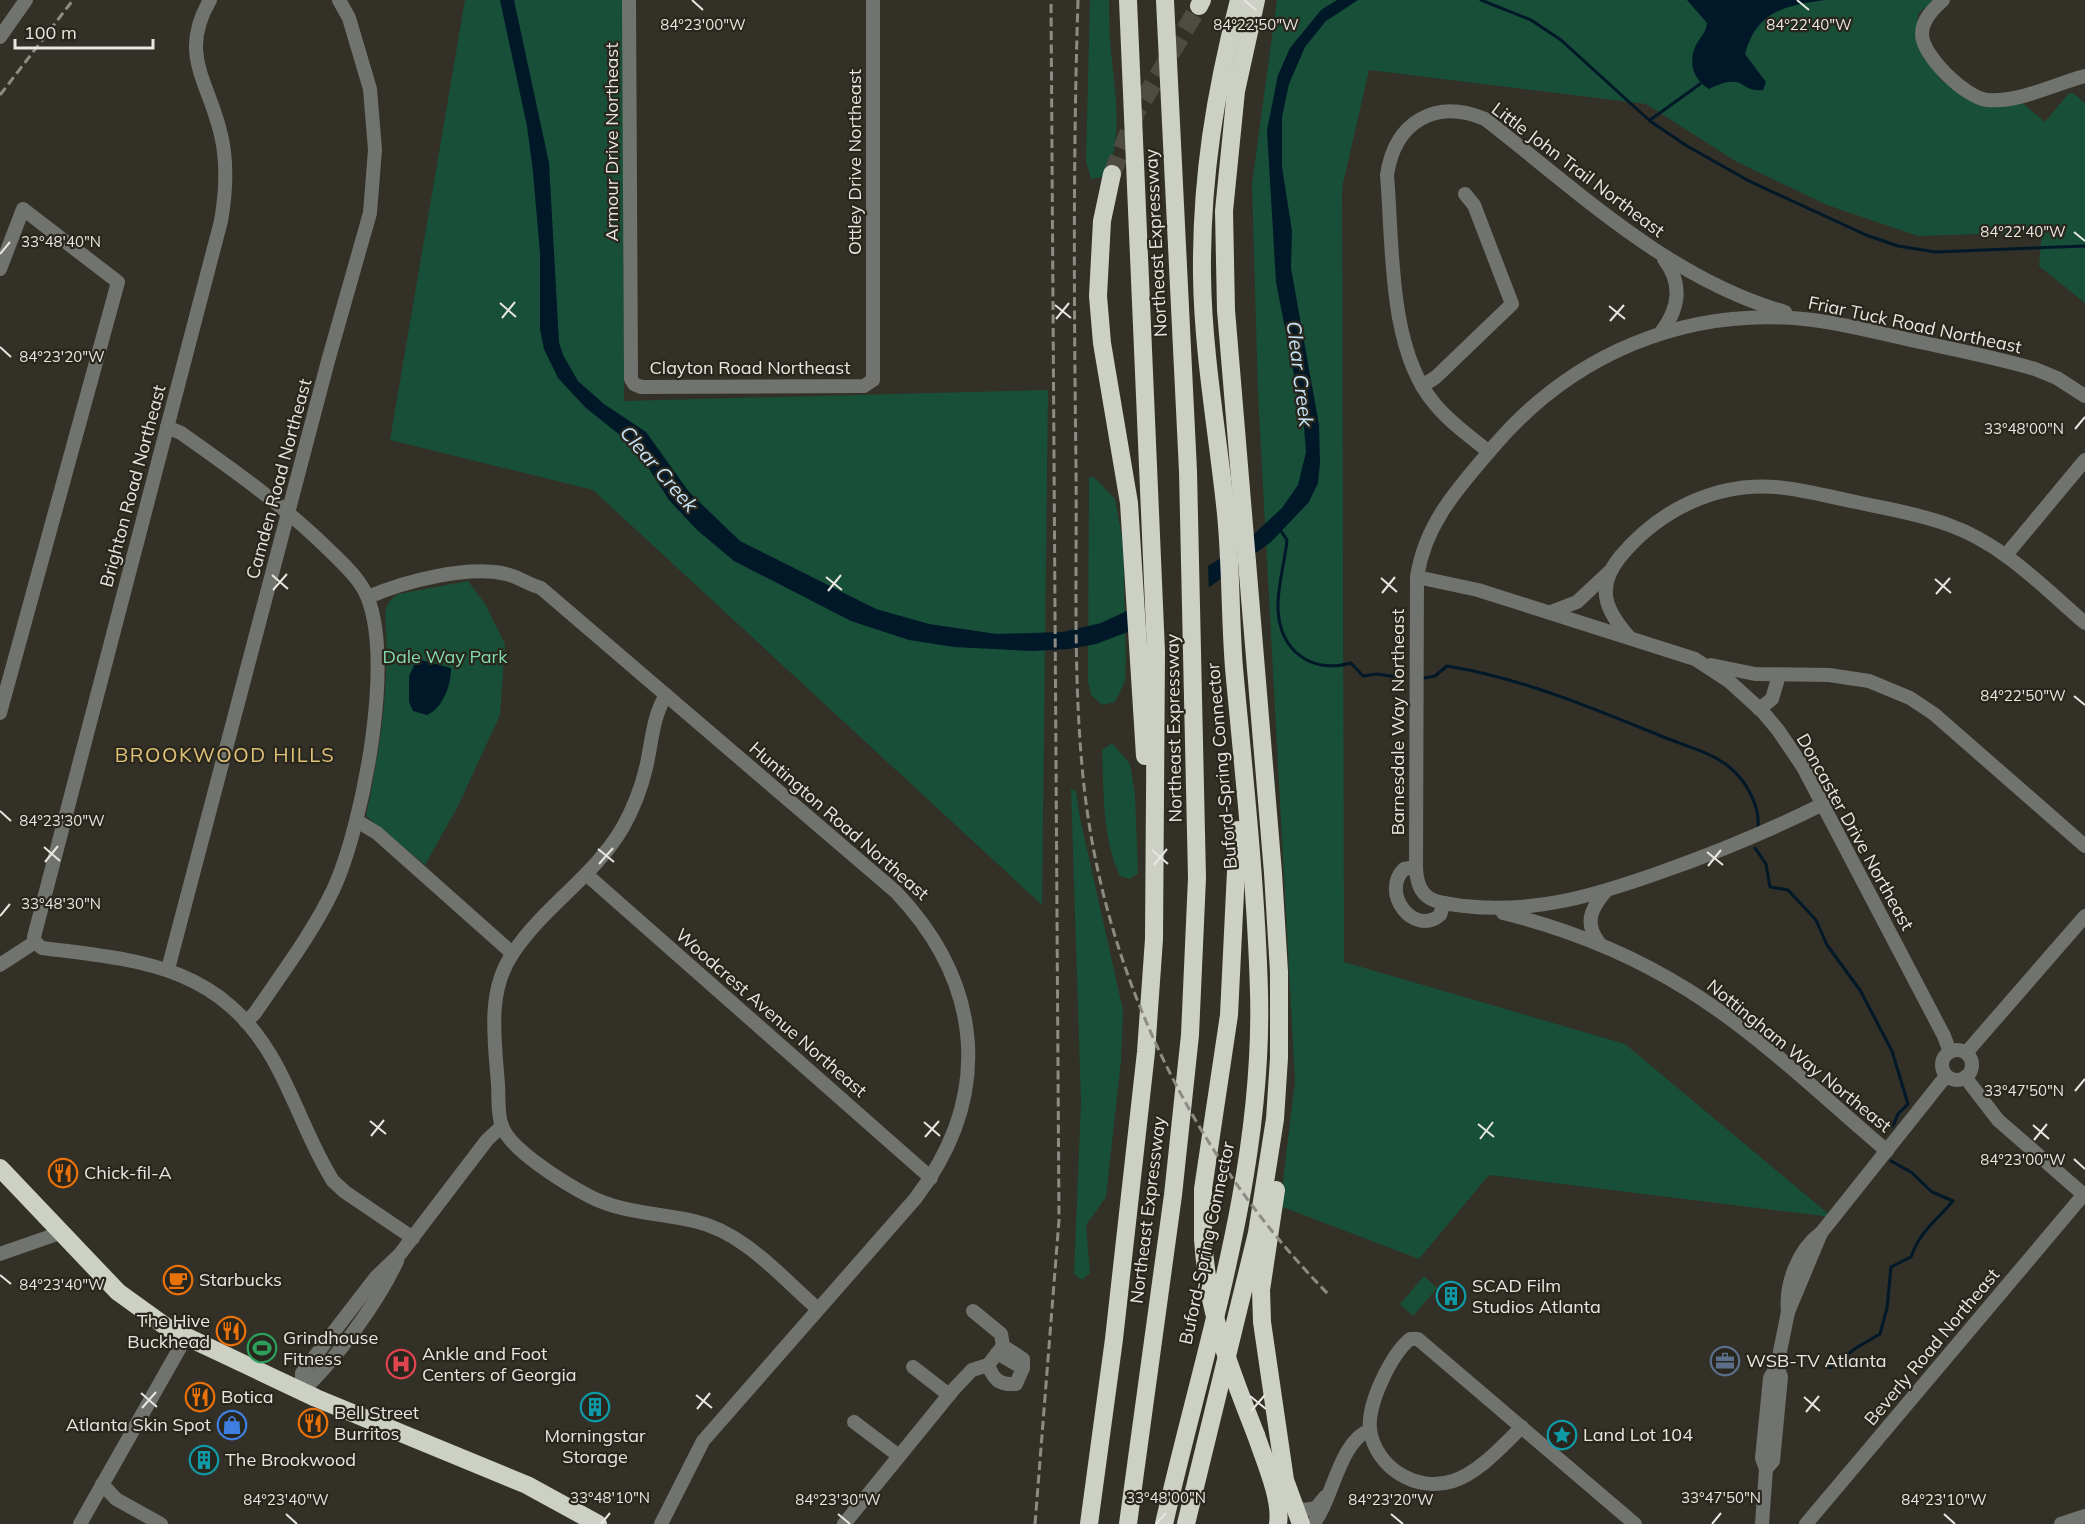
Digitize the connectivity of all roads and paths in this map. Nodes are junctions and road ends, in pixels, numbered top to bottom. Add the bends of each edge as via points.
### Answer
1 (26, 0) edge
2 (210, 0) edge
3 (629, 0) edge
4 (873, 0) edge
5 (1128, 0) edge
6 (1239, 0) edge
7 (1256, 0) edge
8 (1943, 0) edge
9 (1165, 1) edge
10 (344, 2) edge
11 (0, 37) edge
12 (2085, 76) edge
13 (1112, 174) tunnel mouth
14 (1465, 194) dead end
15 (1661, 255) junction
16 (0, 269) edge
17 (630, 284) joint
18 (1805, 319) junction
19 (874, 324) joint
20 (1662, 332) junction
21 (1422, 386) junction
22 (2085, 396) edge
23 (167, 427) junction
24 (1489, 452) junction
25 (2085, 460) edge
26 (288, 513) junction
27 (1234, 513) junction
28 (2006, 555) junction
29 (1610, 572) junction
30 (1417, 577) junction
31 (368, 597) junction
32 (1241, 601) junction
33 (1551, 612) junction
34 (2085, 623) edge
35 (1630, 638) junction
36 (1695, 659) junction
37 (1779, 675) junction
38 (666, 695) junction
39 (1238, 702) junction
40 (1759, 709) junction
41 (0, 713) edge
42 (1155, 780) junction
43 (1823, 804) junction
44 (357, 821) junction
45 (2085, 846) edge
46 (1416, 867) junction
47 (587, 875) junction
48 (1605, 892) junction
49 (1444, 903) junction
50 (1490, 909) junction
51 (2085, 916) edge
52 (35, 942) junction
53 (1600, 944) junction
54 (512, 954) junction
55 (0, 966) edge
56 (168, 969) junction
57 (246, 1022) junction
58 (1950, 1052) junction
59 (1966, 1053) junction
60 (1946, 1076) junction
61 (1965, 1077) junction
62 (1275, 1119) junction
63 (502, 1126) junction
64 (1887, 1151) junction
65 (0, 1168) edge
66 (931, 1178) junction
67 (2084, 1194) edge
68 (60, 1233) junction
69 (412, 1238) junction
70 (0, 1254) edge
71 (818, 1309) junction
72 (973, 1311) dead end
73 (186, 1337) junction
74 (1000, 1349) junction
75 (988, 1365) junction
76 (913, 1367) dead end
77 (302, 1391) junction
78 (949, 1395) junction
79 (854, 1422) dead end
80 (1522, 1427) junction
81 (1370, 1430) junction
82 (899, 1456) junction
83 (102, 1484) junction
84 (1330, 1490) junction
85 (1293, 1507) junction
86 (2085, 1516) edge
87 (80, 1524) edge
88 (161, 1524) edge
89 (598, 1524) edge
90 (661, 1524) edge
91 (844, 1524) edge
92 (1089, 1524) edge
93 (1128, 1524) edge
94 (1164, 1524) edge
95 (1186, 1524) edge
96 (1278, 1524) edge
97 (1301, 1524) edge
98 (1313, 1524) edge
99 (1327, 1524) edge
100 (1635, 1524) edge
101 (1762, 1524) edge
102 (1806, 1524) edge
103 (2061, 1524) edge

1 - 11 street
2 - 23 street, Brighton Road Northeast via 200,16 195,58 221,135 225,193
3 - 17 street, Armour Drive Northeast
4 - 19 street, Ottley Drive Northeast
5 - 42 highway, Northeast Expressway via 1156,652
6 - 27 highway, Buford-Spring Connector via 1217,86 1202,228 1202,279
7 - 27 highway, Buford-Spring Connector via 1236,90 1224,211
8 - 12 street via 1923,27 1924,45 1969,94 1990,100
9 - 93 highway, Northeast Expressway via 1188,471 1197,878 1190,1035 1173,1195
10 - 26 street, Camden Road Northeast via 370,89 375,150 373,191 364,238
13 - 42 highway via 1102,221 1098,296 1102,343 1123,458 1133,556 1145,759
14 - 21 street via 1474,205 1512,304
15 - 18 street, Little John Trail Northeast via 1728,292
15 - 20 street via 1673,273 1678,292 1674,313
15 - 21 street, Little John Trail Northeast via 1485,119 1454,111 1422,118 1397,142 1387,175 1400,328 1407,357
16 - 41 street via 23,209 118,282
17 - 19 street, Clayton Road Northeast via 631,379 641,387 869,385 874,375
18 - 20 street, Friar Tuck Road Northeast via 1733,318
18 - 22 street, Friar Tuck Road Northeast via 2017,364 2057,378
20 - 24 street, Friar Tuck Road Northeast via 1613,351 1566,379 1524,413
21 - 24 street, Little John Trail Northeast via 1446,416
23 - 26 street via 229,467
23 - 52 street, Brighton Road Northeast
24 - 30 street, Friar Tuck Road Northeast via 1436,519 1423,547
25 - 28 street
26 - 31 street via 351,571
26 - 56 street, Camden Road Northeast
27 - 32 highway, Buford-Spring Connector
28 - 29 street via 1970,533 1931,519 1808,492 1759,486 1714,493 1676,508 1643,532
28 - 34 street
29 - 33 street via 1577,602
29 - 35 street via 1608,607
30 - 33 street, Doncaster Drive Northeast
30 - 46 street, Barnesdale Way Northeast
31 - 38 street, Huntington Road Northeast via 394,587 460,573 490,572 514,577 541,588
31 - 44 street via 377,627 378,674
32 - 39 highway, Buford-Spring Connector
32 - 62 highway, Buford-Spring Connector via 1273,873 1279,972
33 - 35 street, Doncaster Drive Northeast
35 - 36 street, Doncaster Drive Northeast
36 - 37 street via 1735,671
36 - 40 street, Doncaster Drive Northeast via 1730,682
37 - 40 street via 1772,699
37 - 45 street via 1852,677 1883,685 1910,698 1934,714
38 - 47 street via 655,717 646,768 633,807 613,843
38 - 66 street, Huntington Road Northeast via 896,891 941,948 963,1005 968,1066 957,1126
39 - 94 highway, Buford-Spring Connector via 1256,918 1256,1089 1237,1215
39 - 96 highway, bridge via 1229,1015 1203,1189 1203,1239 1214,1322 1270,1475 1280,1516
40 - 43 street, Doncaster Drive Northeast via 1793,750
42 - 92 highway, Northeast Expressway via 1154,939 1146,1052
43 - 48 street via 1745,843
43 - 58 street, Doncaster Drive Northeast
44 - 54 street via 377,833
44 - 57 street via 323,909
46 - 49 street, Barnesdale Way Northeast via 1421,892
46 - 49 street via 1404,869 1396,879 1395,895 1402,909 1414,919 1430,921 1440,915
47 - 54 street
47 - 66 street, Woodcrest Avenue Northeast
48 - 50 street via 1550,905
48 - 53 street via 1596,902 1588,924
49 - 50 street, Barnesdale Way Northeast
50 - 53 street, Nottingham Way Northeast
51 - 59 street
52 - 55 street
52 - 56 street via 42,948 129,958
53 - 64 street, Nottingham Way Northeast via 1661,974 1716,1009
54 - 63 street via 499,981 494,1011
56 - 57 street via 211,992
57 - 69 street via 274,1061 333,1180
58 - 59 street
58 - 60 street via 1942,1065
59 - 61 street via 1971,1064
60 - 61 street via 1955,1080
60 - 64 street
61 - 67 street via 1998,1120
62 - 85 highway via 1279,1169 1262,1290 1262,1323 1276,1434
62 - 95 highway, Buford-Spring Connector via 1257,1233
63 - 69 street
63 - 71 street via 518,1146 590,1197 627,1210 695,1221 731,1236
64 - 101 street via 1821,1233 1788,1312 1777,1366 1770,1378 1762,1458 1766,1469
65 - 68 highway
66 - 71 street, Huntington Road Northeast
67 - 102 street, Beverly Road Northeast
68 - 70 street
68 - 73 highway via 118,1292 148,1316
69 - 77 street via 381,1292 314,1381
71 - 90 street, Huntington Road Northeast via 703,1441
72 - 74 street via 1001,1334
73 - 77 highway
73 - 83 street
74 - 75 street
74 - 75 street via 1023,1368 1016,1384 1002,1385 993,1378
75 - 78 street via 972,1370
76 - 78 street
77 - 89 highway via 527,1485
78 - 82 street
79 - 82 street
80 - 81 street via 1471,1472 1439,1484 1407,1479 1394,1470 1382,1459
80 - 81 street via 1418,1339 1407,1341 1373,1402
80 - 100 street
81 - 84 street via 1362,1433 1343,1461
82 - 91 street
83 - 87 street
83 - 88 street via 116,1499
84 - 85 street via 1316,1508
84 - 98 street
84 - 99 street
85 - 97 highway
86 - 103 street

